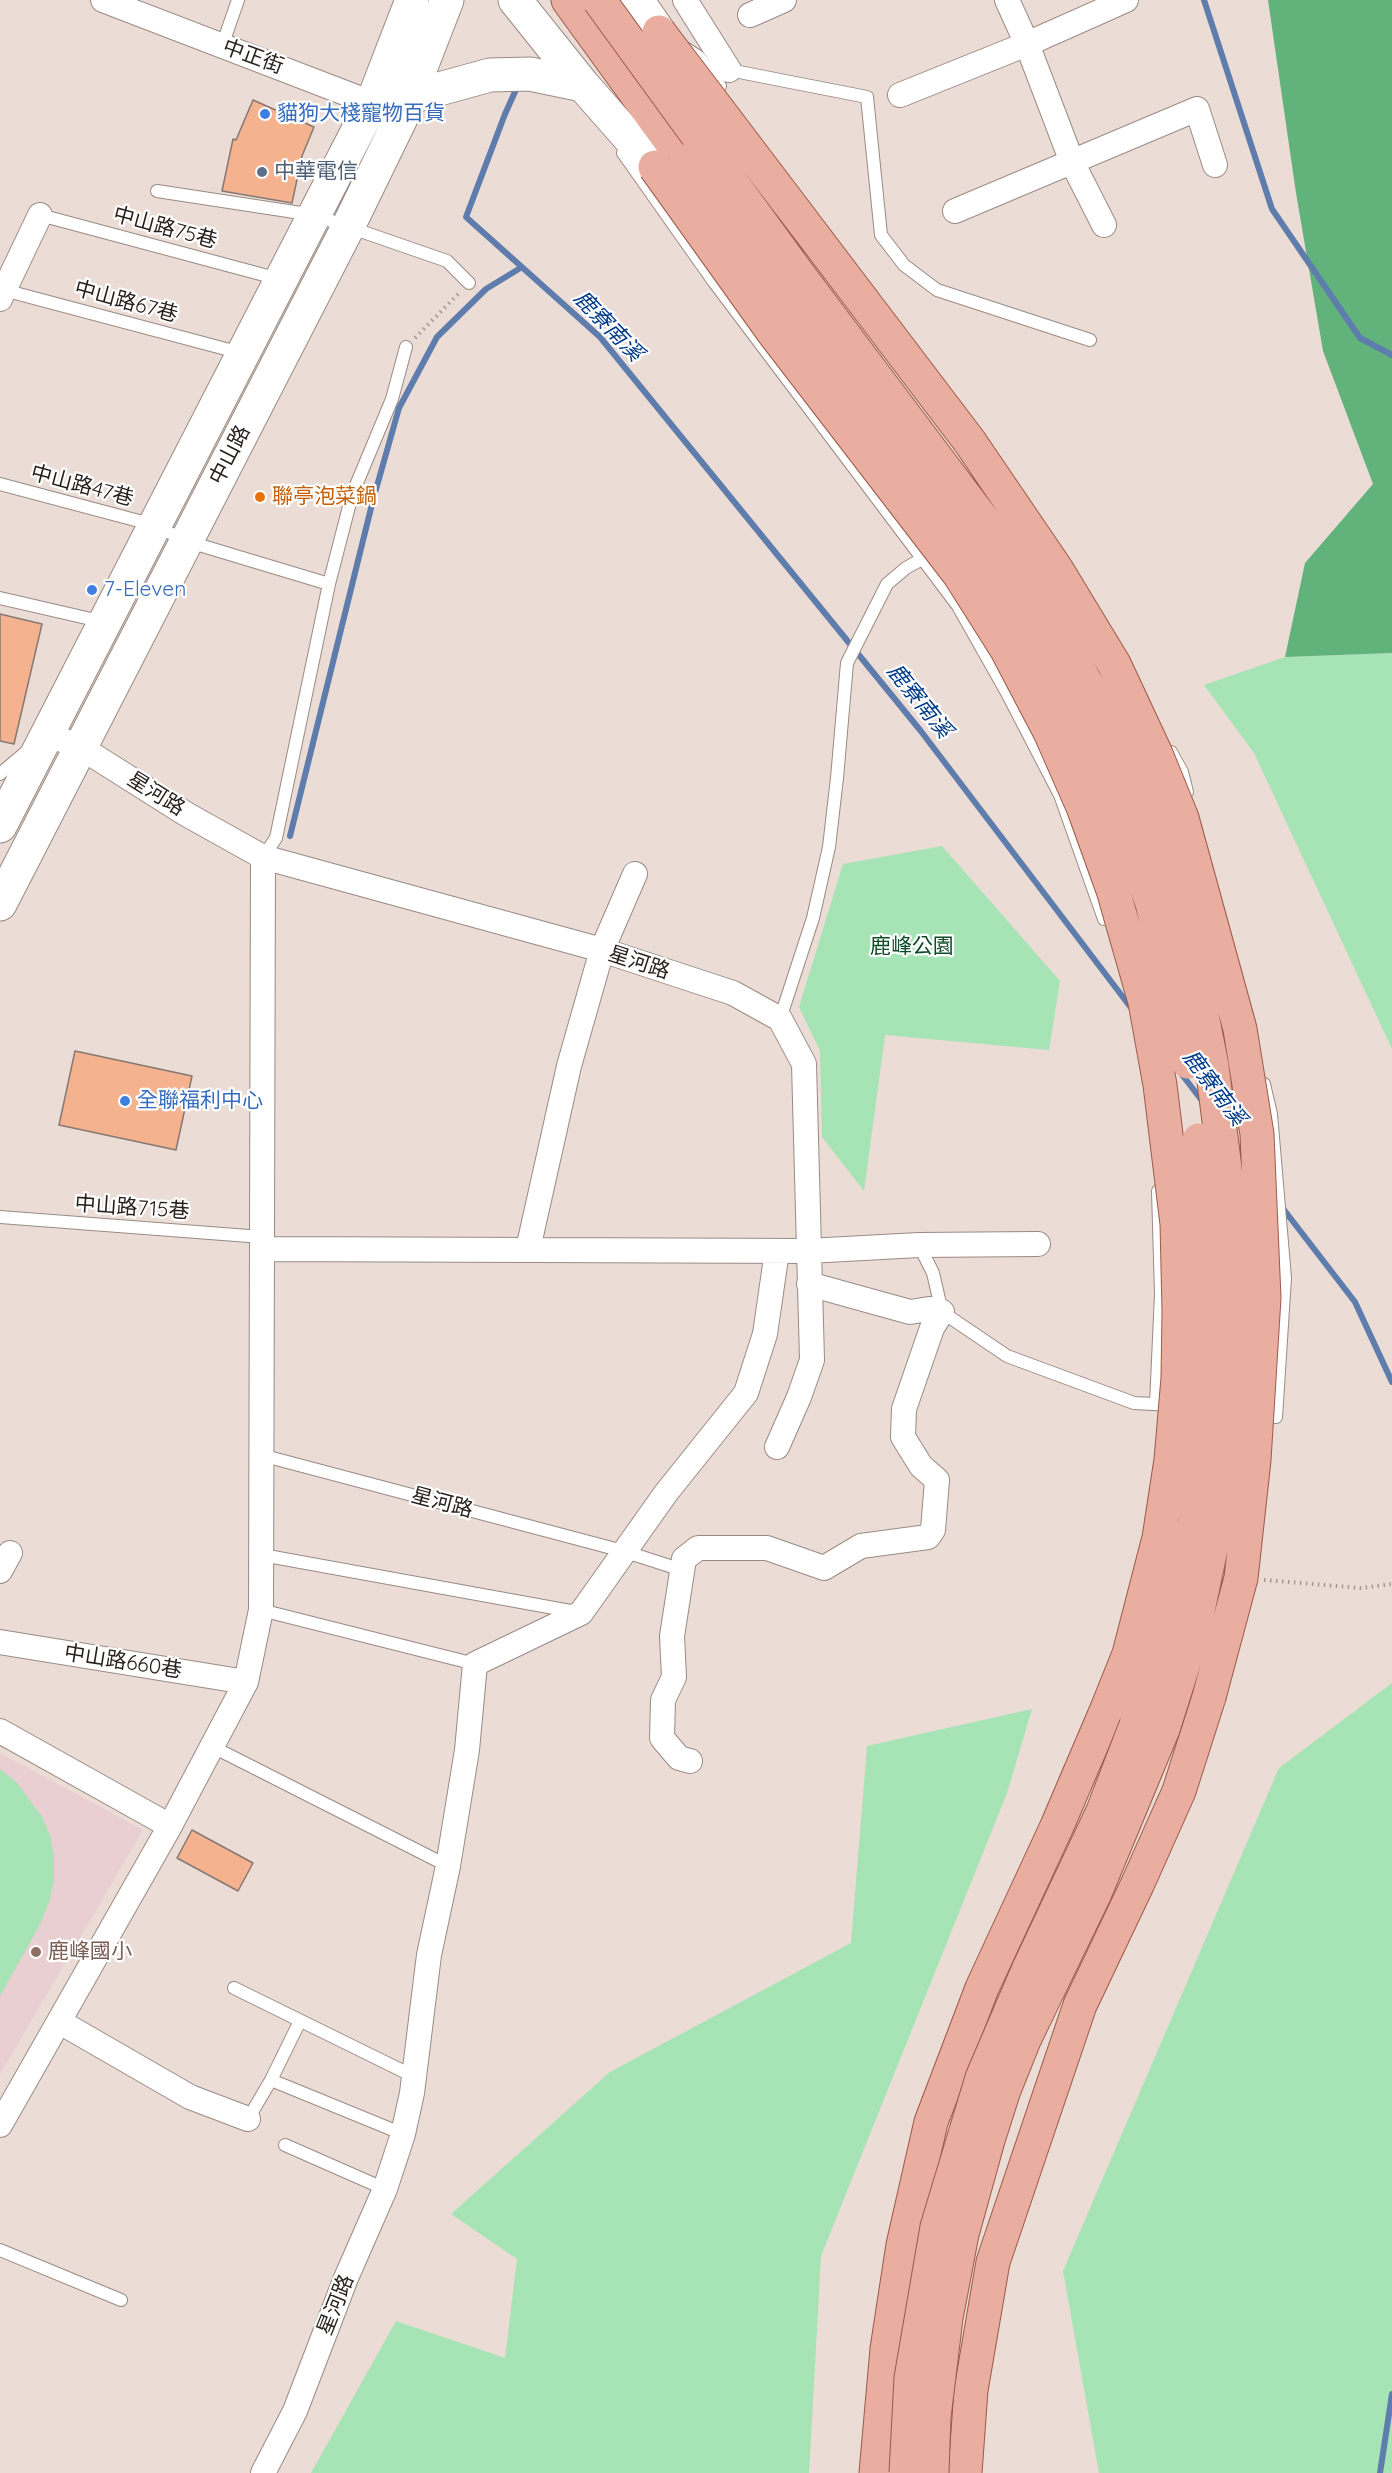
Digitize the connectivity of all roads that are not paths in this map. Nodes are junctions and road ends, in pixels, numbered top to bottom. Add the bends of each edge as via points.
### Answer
1 (103, 0) edge
2 (238, 0) edge
3 (412, 0) edge
4 (447, 0) edge
5 (515, 0) edge
6 (568, 0) edge
7 (599, 0) edge
8 (637, 0) edge
9 (685, 0) edge
10 (784, 0) edge
11 (1007, 0) edge
12 (1126, 0) edge
13 (128, 5) edge
14 (750, 15) dead end
15 (659, 32) junction
16 (1027, 44) junction
17 (222, 46) junction
18 (729, 70) joint
19 (584, 85) junction
20 (727, 95) dead end
21 (900, 95) dead end
22 (373, 102) junction
23 (406, 107) junction
24 (1071, 162) junction
25 (1215, 165) dead end
26 (655, 167) joint
27 (157, 191) dead end
28 (955, 211) dead end
29 (40, 215) joint
30 (314, 215) junction
31 (816, 218) dead end
32 (1104, 225) dead end
33 (348, 227) junction
34 (280, 280) junction
35 (469, 283) road end
36 (1, 293) edge
37 (1090, 340) dead end
38 (406, 347) road end
39 (242, 353) junction
40 (0, 484) edge
41 (154, 525) junction
42 (186, 541) junction
43 (922, 559) junction
44 (329, 584) junction
45 (0, 598) edge
46 (104, 622) junction
47 (1149, 710) dead end
48 (47, 734) junction
49 (1166, 741) dead end
50 (81, 747) junction
51 (0, 774) edge
52 (0, 826) edge
53 (263, 857) junction
54 (635, 874) dead end
55 (1211, 875) dead end
56 (0, 904) edge
57 (1107, 928) dead end
58 (602, 950) junction
59 (1242, 989) dead end
60 (1134, 1017) dead end
61 (780, 1019) junction
62 (1256, 1046) dead end
63 (1261, 1068) dead end
64 (1147, 1086) dead end
65 (1157, 1167) dead end
66 (0, 1217) edge
67 (262, 1243) junction
68 (1038, 1244) dead end
69 (919, 1245) junction
70 (528, 1249) junction
71 (777, 1251) junction
72 (808, 1251) junction
73 (809, 1284) junction
74 (942, 1312) junction
75 (1156, 1404) junction
76 (777, 1447) dead end
77 (261, 1455) junction
78 (623, 1551) junction
79 (262, 1555) junction
80 (684, 1559) junction
81 (261, 1610) junction
82 (581, 1613) junction
83 (0, 1642) edge
84 (475, 1664) junction
85 (246, 1682) junction
86 (0, 1731) edge
87 (211, 1746) junction
88 (690, 1761) dead end
89 (170, 1826) junction
90 (448, 1866) junction
91 (234, 1988) dead end
92 (300, 2021) junction
93 (60, 2022) junction
94 (413, 2076) junction
95 (271, 2080) junction
96 (248, 2119) joint
97 (0, 2124) edge
98 (403, 2134) junction
99 (285, 2145) dead end
100 (385, 2189) junction
101 (0, 2250) edge
102 (121, 2300) dead end
103 (263, 2473) edge
104 (876, 2473) edge
105 (906, 2473) edge
106 (932, 2473) edge
107 (965, 2473) edge

1 - 13 street, 中正街
2 - 17 lane
3 - 22 street, 中山路
4 - 23 street, 中山路
5 - 19 street
6 - 105 main road, bridge via 1014,604 1074,710 1118,807 1152,903 1189,1066 1202,1160 1209,1254 1209,1379 1195,1523 1137,1725 1103,1811 982,2078 935,2239 911,2378
7 - 106 main road, bridge via 796,272 1037,592 1097,703 1143,802 1186,933 1212,1066 1235,1247 1222,1497 1193,1634 1163,1729 1095,1893 1024,2040 988,2140 962,2234 946,2318 934,2417
8 - 15 street
9 - 18 street
10 - 14 street
11 - 16 street
12 - 16 street
13 - 17 street, 中正街
15 - 20 lane via 699,57
15 - 107 main road, bridge via 970,442 1057,570 1114,664 1182,818 1240,1029 1257,1134 1264,1298 1254,1460 1241,1578 1179,1791 1080,2005 993,2262 971,2390
16 - 21 street
16 - 24 street
17 - 22 street, 中正街
18 - 37 lane via 867,97 881,235 904,265 937,290
19 - 23 street via 530,74 490,75
19 - 26 street
19 - 43 lane via 591,108 714,282
22 - 23 street, 中正街
22 - 30 street, 中山路
23 - 33 street, 中山路
24 - 25 street via 1197,109
24 - 28 street
24 - 32 street
26 - 104 main road, bridge via 773,332 959,574 1007,650 1050,732 1113,890 1144,1002 1160,1085 1177,1224 1179,1378 1159,1538 1129,1654 1057,1826 982,1988 931,2122 903,2245 887,2349
27 - 30 lane
29 - 34 lane, 中山路75巷
29 - 36 street
30 - 33 lane
30 - 34 street, 中山路
31 - 47 lane via 1013,487 1112,637
33 - 35 lane via 447,261
33 - 42 street, 中山路
34 - 39 street, 中山路
36 - 39 lane, 中山路67巷
38 - 44 lane via 392,399 352,495
39 - 41 street, 中山路
40 - 41 lane, 中山路47巷
41 - 42 lane, 中山路47巷
41 - 46 street, 中山路
42 - 44 lane, 中山路47巷
42 - 50 street, 中山路
43 - 57 lane via 958,606 1060,795
43 - 61 lane via 887,584 847,663 829,847 813,918
44 - 53 lane via 276,838
45 - 46 lane
46 - 48 street, 中山路
48 - 50 street, 星河路
48 - 51 lane
48 - 52 street, 中山路
49 - 55 lane via 1182,772
50 - 53 street, 星河路 via 186,814
50 - 56 street, 中山路
53 - 58 street, 星河路
53 - 67 street
54 - 58 street
58 - 61 street, 星河路 via 733,993
58 - 70 street via 569,1066
59 - 62 lane
60 - 64 lane
61 - 72 street via 804,1064
63 - 75 lane via 1271,1114 1285,1278 1276,1417
65 - 75 lane via 1161,1294
66 - 67 lane, 中山路715巷
67 - 70 street
67 - 77 street
68 - 69 street
69 - 72 street
69 - 74 lane via 933,1274
70 - 71 street
71 - 72 street
71 - 78 street via 765,1334 746,1393
72 - 73 street
73 - 74 street via 910,1312
73 - 76 street via 812,1360
74 - 75 lane via 1007,1356 1134,1403
74 - 80 street via 932,1328 904,1409 903,1437 921,1466 937,1480 933,1530 928,1537 861,1546 824,1568 767,1548 698,1548
77 - 78 lane, 星河路
77 - 79 street
78 - 80 lane, 星河路 via 676,1568
78 - 82 street
79 - 81 street
79 - 82 lane
80 - 88 street via 672,1636 674,1677 663,1700 662,1738 678,1758
81 - 84 lane
81 - 85 street
82 - 84 street
83 - 85 street, 中山路660巷
84 - 90 street, 星河路 via 467,1750
85 - 87 street
86 - 89 street
87 - 89 street
87 - 90 lane
89 - 93 street
90 - 94 street, 星河路 via 429,1955
91 - 92 lane
92 - 94 lane
92 - 95 lane
93 - 96 street via 190,2097
93 - 97 street
94 - 98 street, 星河路
95 - 96 lane
95 - 98 lane
98 - 100 street, 星河路
99 - 100 lane
100 - 103 street, 星河路 via 295,2411
101 - 102 lane

